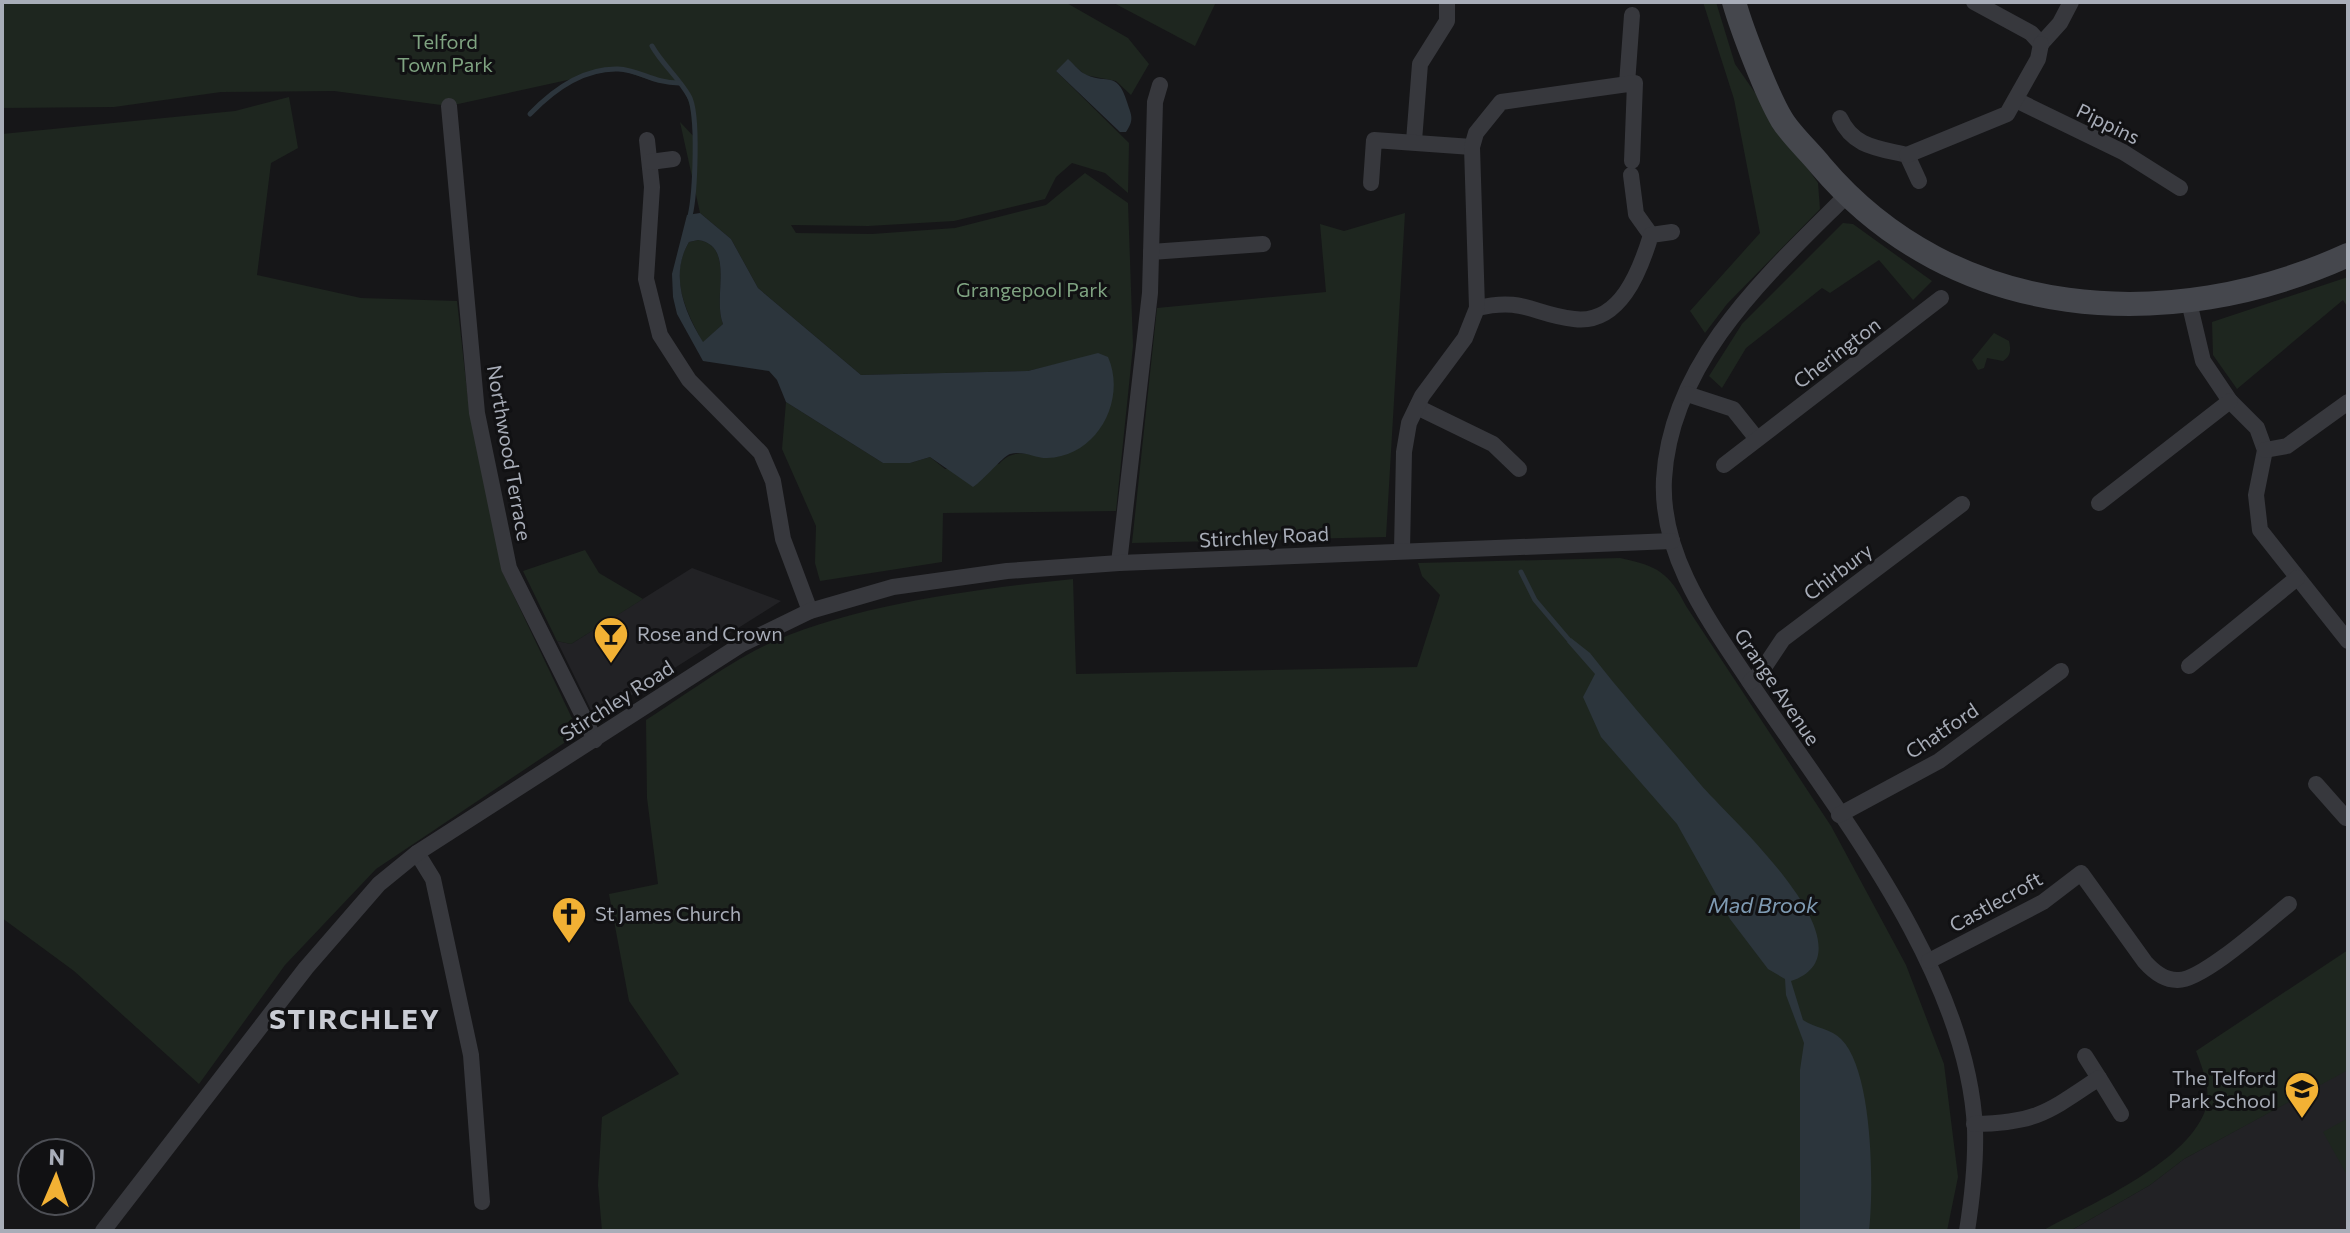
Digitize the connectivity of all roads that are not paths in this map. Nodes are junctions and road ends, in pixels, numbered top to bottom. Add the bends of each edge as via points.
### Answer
1 (1447, 2) edge
2 (1974, 2) edge
3 (2071, 2) edge
4 (1741, 4) edge
5 (1632, 15) dead end
6 (2041, 44) junction
7 (1631, 84) junction
8 (1160, 85) dead end
9 (2016, 100) junction
10 (449, 106) dead end
11 (1840, 118) dead end
12 (647, 140) dead end
13 (1414, 141) junction
14 (1472, 147) junction
15 (1907, 155) junction
16 (673, 159) dead end
17 (650, 162) junction
18 (1919, 181) dead end
19 (1371, 183) dead end
20 (2180, 188) dead end
21 (1846, 196) junction
22 (1672, 232) dead end
23 (1651, 235) junction
24 (1263, 244) dead end
25 (1151, 252) junction
26 (2348, 255) edge
27 (1941, 298) dead end
28 (2189, 302) junction
29 (1477, 308) junction
30 (1687, 394) junction
31 (2230, 401) junction
32 (2348, 402) edge
33 (1417, 407) junction
34 (1757, 439) junction
35 (2265, 450) junction
36 (1724, 465) dead end
37 (1519, 469) dead end
38 (2099, 503) dead end
39 (1962, 504) dead end
40 (1672, 541) junction
41 (1402, 550) junction
42 (1119, 563) junction
43 (2297, 578) junction
44 (810, 611) junction
45 (2348, 641) edge
46 (2189, 666) dead end
47 (2061, 671) dead end
48 (1750, 682) junction
49 (595, 740) junction
50 (2316, 784) dead end
51 (1839, 815) junction
52 (2348, 816) edge
53 (417, 853) junction
54 (2289, 904) dead end
55 (1929, 961) junction
56 (2085, 1056) dead end
57 (2099, 1078) junction
58 (2121, 1114) dead end
59 (1974, 1124) junction
60 (482, 1202) dead end
61 (103, 1231) edge
62 (1967, 1231) edge

1 - 13 street via 1447,21 1420,64
2 - 6 street via 2031,33
3 - 6 street
4 - 21 street via 1782,120
5 - 7 street
6 - 9 street
7 - 14 street via 1501,102 1476,133
7 - 23 street via 1636,214
8 - 25 street via 1155,102
9 - 15 street via 1996,121
9 - 20 street, Pippins via 2123,152
10 - 49 street, Northwood Terrace via 477,413 509,568
11 - 15 street via 1850,136
12 - 17 street
13 - 14 street
13 - 19 street via 1374,140
14 - 29 street
15 - 18 street
16 - 17 street
17 - 44 street via 646,279 660,335 689,380 761,453 773,481 783,539
21 - 28 street via 1904,239 1959,270 2008,287 2054,300 2112,306
21 - 30 street, Grange Avenue via 1729,318
22 - 23 street
23 - 29 street via 1619,304 1608,312 1573,319 1525,304
24 - 25 street
25 - 42 street
26 - 28 street via 2251,289
27 - 34 street, Cherington
28 - 31 street via 2203,361
29 - 33 street via 1465,338
30 - 34 street via 1733,409
30 - 40 street, Grange Avenue via 1664,477
31 - 35 street via 2257,428
31 - 38 street
32 - 35 street via 2287,446
33 - 37 street via 1493,444
33 - 41 street via 1404,452
34 - 36 street, Cherington
35 - 43 street via 2255,510 2260,530
39 - 48 street, Chirbury via 1783,639
40 - 41 street, Stirchley Road
40 - 48 street, Grange Avenue via 1696,599
41 - 42 street, Stirchley Road
42 - 44 street, Stirchley Road via 893,587
43 - 45 street
43 - 46 street
44 - 49 street, Stirchley Road via 742,644
47 - 51 street, Chatford via 1939,761
48 - 51 street, Grange Avenue
49 - 53 street, Stirchley Road
50 - 52 street
51 - 55 street, Grange Avenue
53 - 60 street via 433,879 471,1055
53 - 61 street, Stirchley Road via 379,884 306,968
54 - 55 street, Castlecroft via 2196,975 2177,981 2145,962 2081,873 2043,902
55 - 59 street, Grange Avenue via 1960,1047
56 - 57 street
57 - 58 street
57 - 59 street via 2043,1115 2018,1123
59 - 62 street, Grange Avenue

